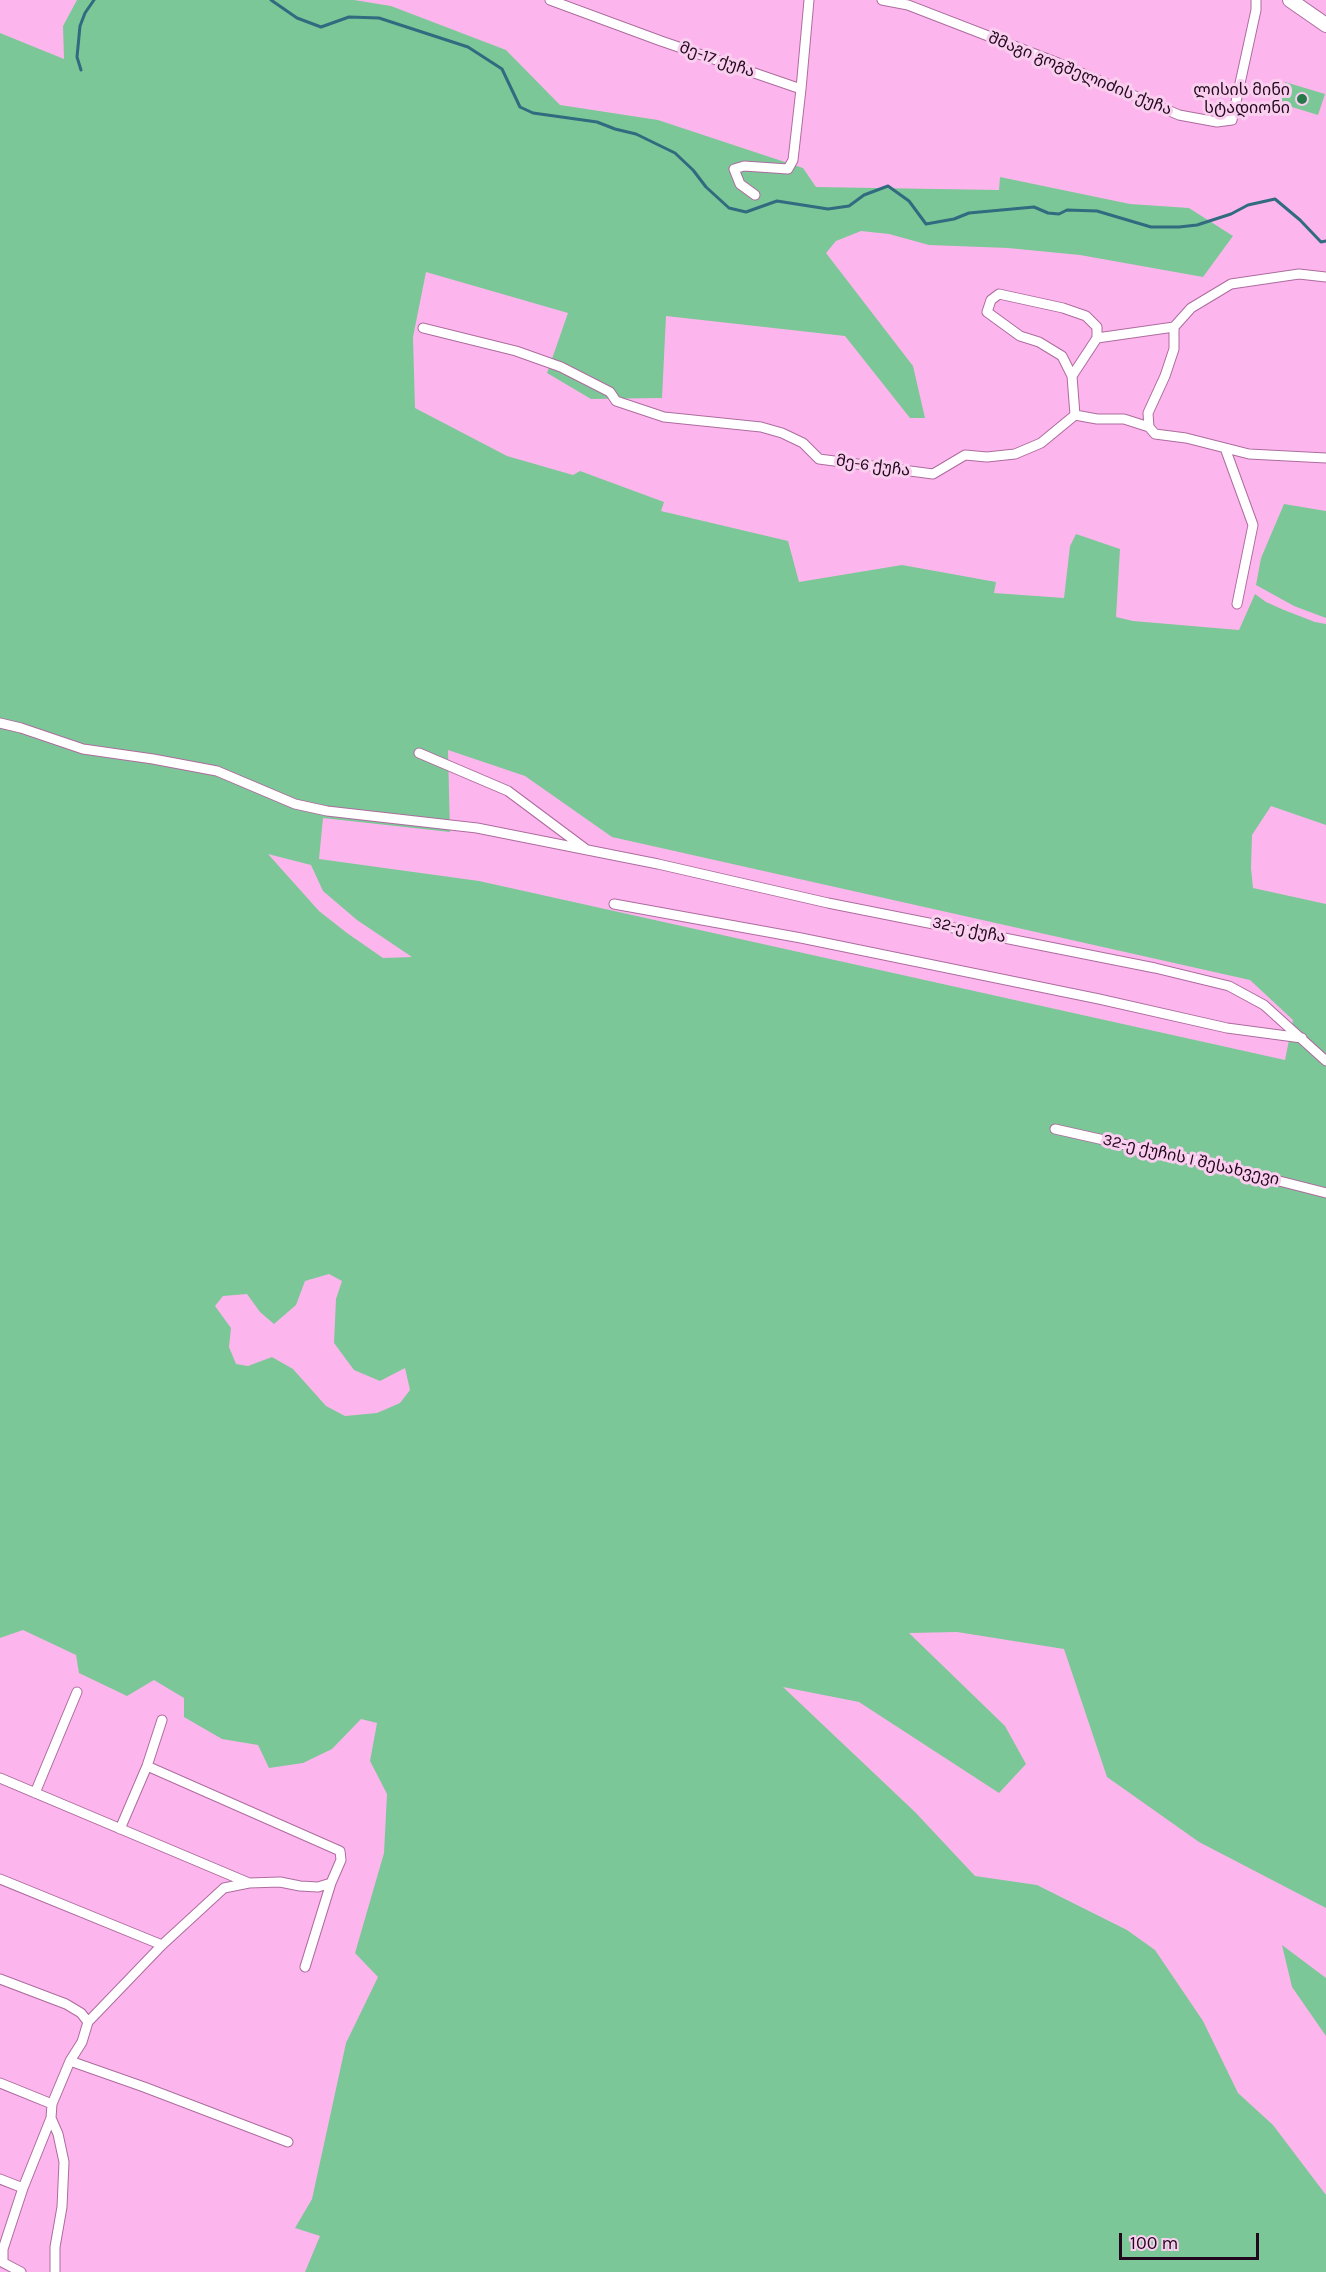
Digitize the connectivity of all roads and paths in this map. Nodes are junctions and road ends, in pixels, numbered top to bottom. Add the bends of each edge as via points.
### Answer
1 (550, 0) edge
2 (809, 0) edge
3 (882, 0) edge
4 (1256, 0) edge
5 (1290, 0) edge
6 (1326, 25) edge
7 (801, 89) junction
8 (755, 195) dead end
9 (1326, 277) edge
10 (1174, 327) junction
11 (423, 328) dead end
12 (1097, 338) junction
13 (1072, 376) junction
14 (1075, 415) junction
15 (1149, 427) junction
16 (1225, 448) junction
17 (1326, 458) edge
18 (1237, 604) dead end
19 (0, 723) edge
20 (419, 753) dead end
21 (589, 851) junction
22 (614, 904) dead end
23 (1302, 1038) junction
24 (1326, 1061) edge
25 (1055, 1129) dead end
26 (1326, 1193) edge
27 (77, 1692) dead end
28 (162, 1720) dead end
29 (147, 1766) junction
30 (0, 1778) edge
31 (35, 1793) junction
32 (120, 1829) junction
33 (0, 1879) edge
34 (249, 1883) junction
35 (331, 1883) junction
36 (162, 1945) junction
37 (305, 1966) dead end
38 (0, 1979) edge
39 (88, 2022) junction
40 (70, 2061) junction
41 (0, 2083) edge
42 (52, 2104) junction
43 (51, 2118) junction
44 (288, 2142) dead end
45 (0, 2179) edge
46 (23, 2188) junction
47 (1, 2262) edge
48 (21, 2272) edge
49 (55, 2272) edge

1 - 7 street, მე-17 ქუჩა
2 - 7 street
3 - 4 street, შმაგი გოგშელიძის ქუჩა via 908,5 1047,58 1179,115 1217,122 1232,120
5 - 6 main road
7 - 8 street via 793,160 788,169 734,169 740,184
9 - 10 street via 1299,274 1231,284 1191,308
10 - 12 street
10 - 15 street via 1174,349 1148,413
11 - 14 street, მე-6 ქუჩა via 516,351 561,367 610,392 616,401 664,417 761,427 782,433 803,443 819,459 933,474 965,455 1015,454 1041,443
12 - 13 street
12 - 13 street via 1097,327 1086,316 999,294 991,300 987,312 1020,336 1062,356
13 - 14 street
14 - 15 street via 1124,419
15 - 16 street via 1155,434
16 - 17 street via 1249,454
16 - 18 street via 1253,525
19 - 21 street, 32-ე ქუჩა via 83,750 217,771 295,804 327,812 477,828
20 - 21 street via 508,791
21 - 23 street, 32-ე ქუჩა via 1228,986 1264,1005
22 - 23 street via 801,938 1227,1028
23 - 24 street, 32-ე ქუჩა
25 - 26 street, 32-ე ქუჩის I შესახვევი
27 - 31 street
28 - 29 street
29 - 32 street
29 - 35 street via 340,1851 341,1860
30 - 31 street
31 - 32 street
32 - 34 street
33 - 36 street
34 - 35 street via 318,1887
34 - 36 street via 224,1888
35 - 37 street
36 - 39 street
38 - 39 street via 66,2004
39 - 40 street
40 - 42 street
40 - 44 street
41 - 42 street
42 - 43 street
43 - 46 street
43 - 49 street via 64,2162
45 - 46 street
46 - 47 street
47 - 48 street

